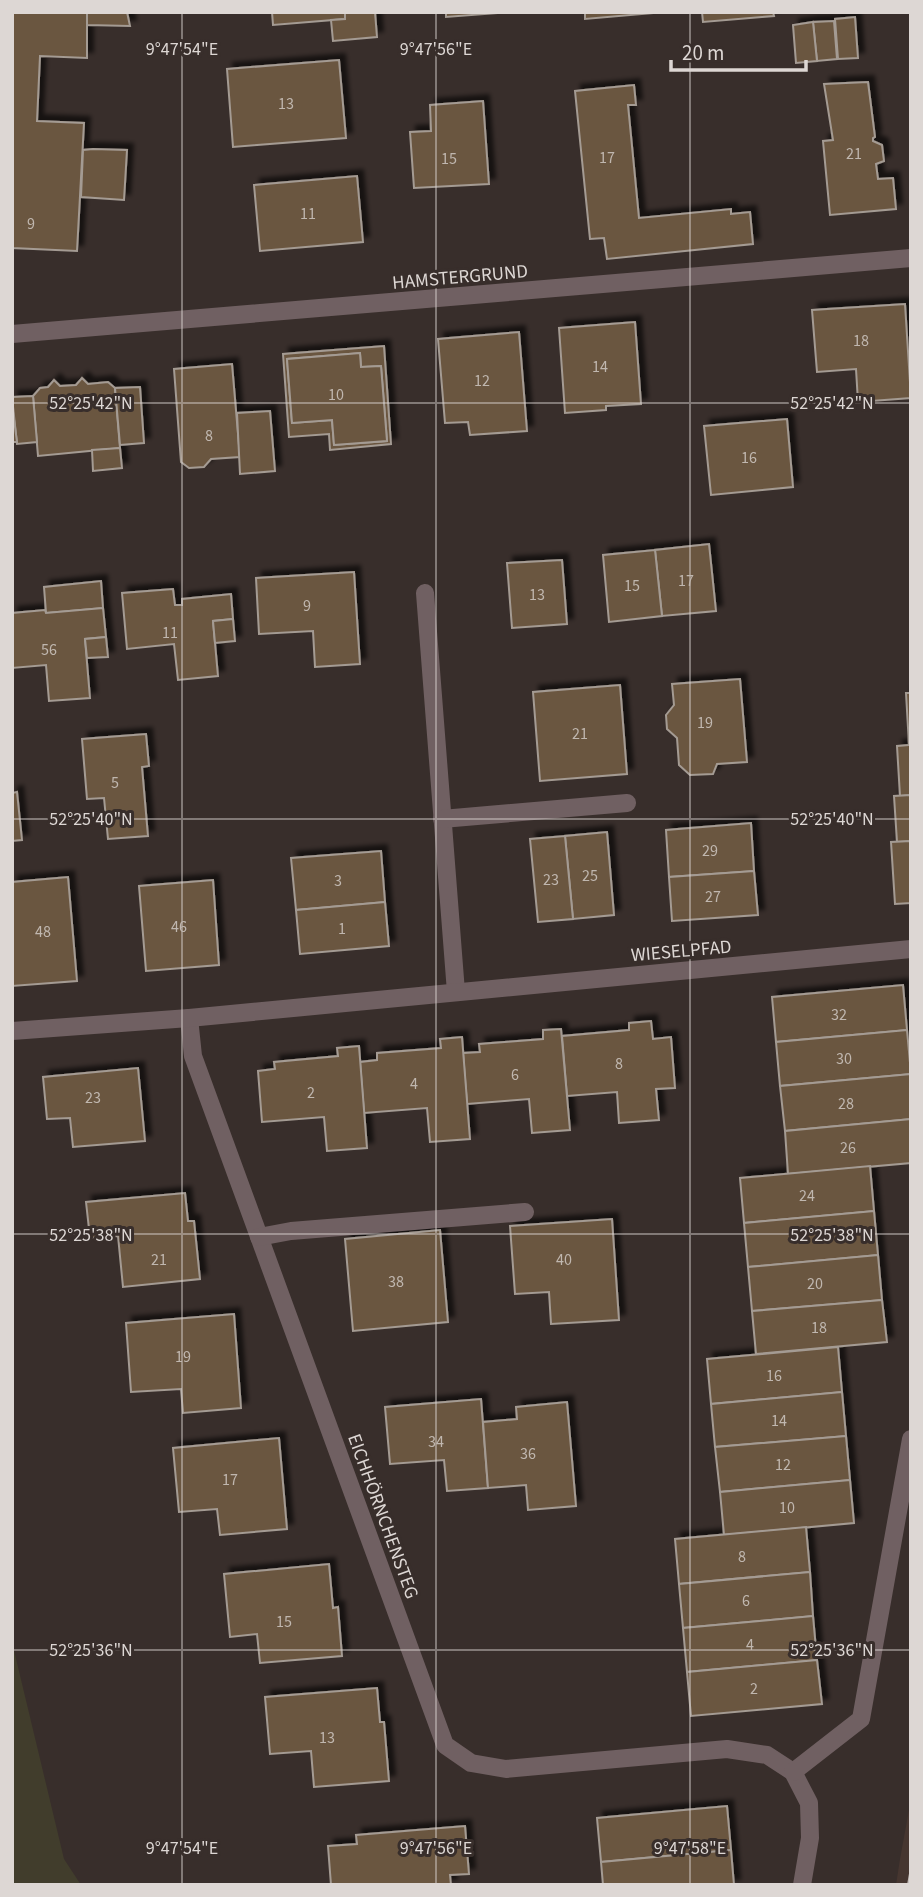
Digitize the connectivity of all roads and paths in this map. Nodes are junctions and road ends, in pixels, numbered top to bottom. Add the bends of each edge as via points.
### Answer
1 (911, 258) edge
2 (12, 334) edge
3 (425, 593) dead end
4 (627, 803) dead end
5 (442, 819) junction
6 (911, 949) edge
7 (456, 992) junction
8 (188, 1018) junction
9 (12, 1031) edge
10 (525, 1212) dead end
11 (258, 1237) junction
12 (911, 1439) edge
13 (793, 1772) junction
14 (802, 1885) edge

1 - 2 street, HAMSTERGRUND
3 - 5 street
4 - 5 street
5 - 7 street
6 - 7 street, WIESELPFAD
7 - 8 street, WIESELPFAD
8 - 9 street
8 - 11 street, EICHHÖRNCHENSTEG via 193,1056
10 - 11 street
11 - 13 street, EICHHÖRNCHENSTEG via 445,1745 471,1763 506,1769 727,1749 767,1755
12 - 13 street via 861,1719
13 - 14 street via 809,1802 810,1838

